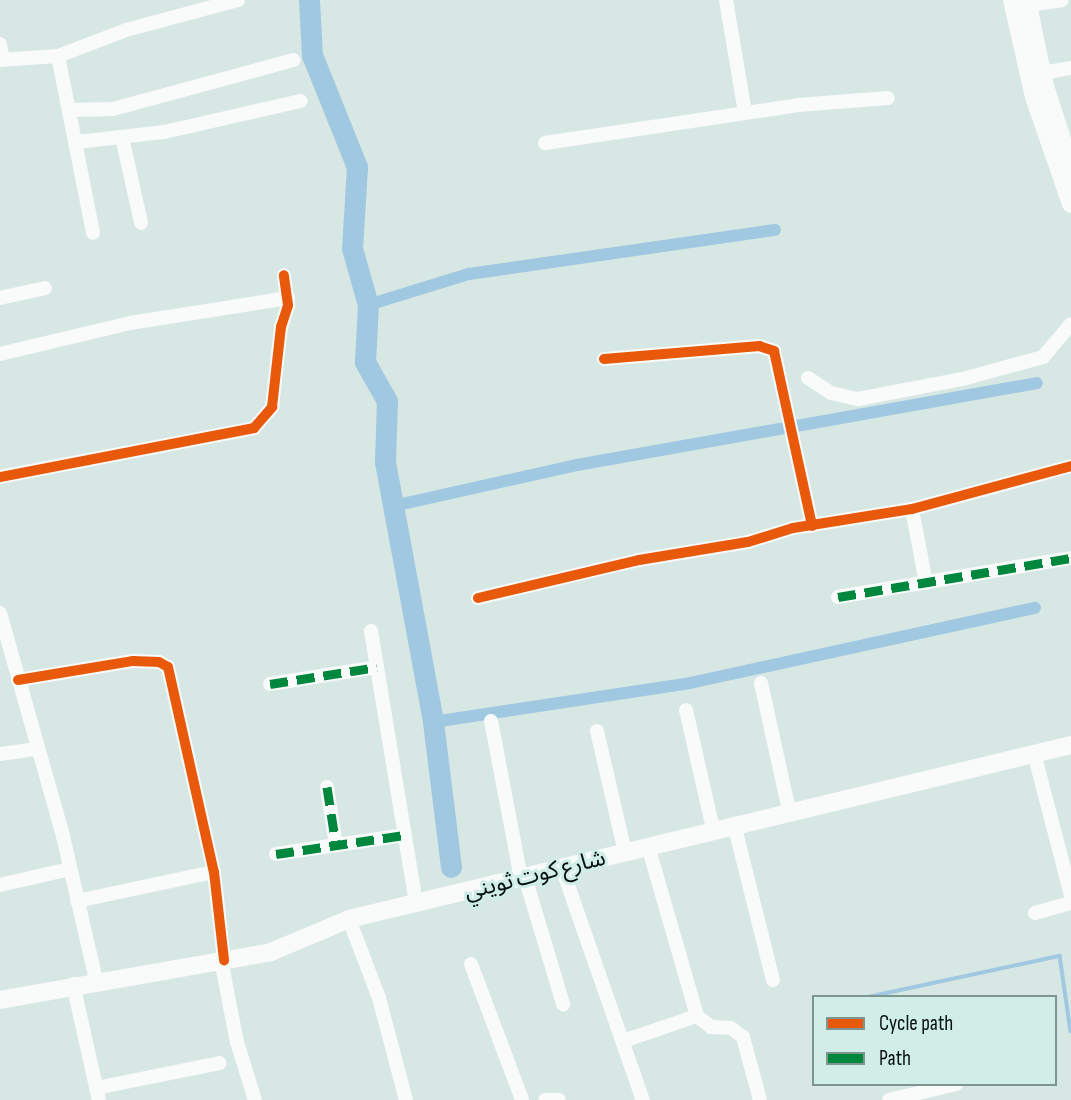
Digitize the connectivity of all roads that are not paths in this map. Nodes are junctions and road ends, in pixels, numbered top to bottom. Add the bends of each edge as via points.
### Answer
1 (238, 0) edge
2 (726, 0) edge
3 (1062, 0) edge
4 (1022, 2) edge
5 (1, 54) edge
6 (58, 56) junction
7 (293, 60) dead end
8 (1071, 68) edge
9 (1042, 73) junction
10 (888, 98) dead end
11 (301, 102) dead end
12 (70, 110) junction
13 (745, 112) junction
14 (1065, 135) edge
15 (122, 137) junction
16 (77, 142) junction
17 (545, 143) dead end
18 (1071, 167) edge
19 (1071, 204) edge
20 (141, 223) dead end
21 (93, 233) dead end
22 (284, 275) dead end
23 (45, 288) dead end
24 (0, 298) edge
25 (288, 298) junction
26 (1071, 324) edge
27 (0, 354) edge
28 (604, 359) dead end
29 (808, 378) dead end
30 (1071, 466) edge
31 (0, 477) edge
32 (912, 509) junction
33 (812, 526) junction
34 (1071, 558) edge
35 (926, 583) junction
36 (838, 597) dead end
37 (478, 598) dead end
38 (0, 613) edge
39 (371, 631) dead end
40 (377, 667) junction
41 (18, 680) junction
42 (761, 683) dead end
43 (271, 684) dead end
44 (686, 710) dead end
45 (491, 722) dead end
46 (597, 730) dead end
47 (1071, 745) edge
48 (37, 749) junction
49 (0, 754) edge
50 (1035, 757) junction
51 (327, 788) dead end
52 (789, 810) junction
53 (734, 824) junction
54 (713, 829) junction
55 (405, 835) junction
56 (336, 845) junction
57 (649, 846) junction
58 (625, 852) junction
59 (276, 854) dead end
60 (562, 868) junction
61 (70, 869) junction
62 (214, 872) junction
63 (523, 878) junction
64 (0, 885) edge
65 (1071, 895) edge
66 (78, 901) junction
67 (416, 902) junction
68 (1071, 903) edge
69 (1035, 913) dead end
70 (349, 919) junction
71 (223, 960) junction
72 (471, 964) dead end
73 (96, 980) junction
74 (773, 980) dead end
75 (73, 984) junction
76 (0, 1000) edge
77 (563, 1004) dead end
78 (697, 1016) junction
79 (623, 1041) junction
80 (220, 1063) dead end
81 (948, 1086) edge
82 (98, 1094) edge
83 (255, 1100) edge
84 (406, 1100) edge
85 (522, 1100) edge
86 (545, 1100) edge
87 (559, 1100) edge
88 (643, 1100) edge
89 (760, 1100) edge
90 (889, 1100) edge

1 - 6 street via 127,30
2 - 13 street
3 - 4 street
4 - 9 main road
4 - 19 main road via 1034,97
5 - 6 street
6 - 12 street
7 - 12 street via 113,109
8 - 9 street
9 - 14 main road
10 - 13 street
11 - 15 street
12 - 16 street
13 - 17 street
14 - 18 main road
15 - 16 street
15 - 20 street
16 - 21 street
22 - 25 street
23 - 24 street
25 - 27 street via 130,323
25 - 31 street via 272,407 254,428
26 - 29 street via 1043,357 963,379 858,399 831,393
28 - 33 street via 759,346 774,351
30 - 32 street
32 - 33 street
32 - 35 street
33 - 37 street
34 - 35 street
35 - 36 street
38 - 41 street
39 - 40 street
40 - 43 street
40 - 55 street
41 - 48 street
41 - 62 street via 133,661 168,667
42 - 52 street
44 - 54 street
45 - 63 street
46 - 58 street
47 - 50 main road, شارع كوت ثويني
48 - 49 street
48 - 61 street
50 - 52 main road, شارع كوت ثويني
50 - 65 street
51 - 56 street
52 - 53 main road, شارع كوت ثويني
53 - 54 main road, شارع كوت ثويني
53 - 74 street
54 - 57 main road, شارع كوت ثويني
55 - 56 street
55 - 67 street
56 - 59 street
57 - 58 main road, شارع كوت ثويني
57 - 78 street
58 - 60 main road, شارع كوت ثويني
60 - 63 main road, شارع كوت ثويني
60 - 79 street
61 - 64 street
61 - 66 street
62 - 66 street
62 - 71 street
63 - 67 main road, شارع كوت ثويني
63 - 77 street
66 - 73 street
67 - 70 main road, شارع كوت ثويني
68 - 69 street
70 - 71 main road, شارع كوت ثويني via 271,952
70 - 84 street via 379,998
71 - 73 main road, شارع كوت ثويني
71 - 83 street via 237,1042
72 - 85 street
73 - 75 main road, شارع كوت ثويني
75 - 76 main road, شارع كوت ثويني
75 - 82 street
78 - 79 street
78 - 89 street via 711,1027 731,1028 743,1037
79 - 88 street
80 - 82 street
81 - 90 street
86 - 87 street

